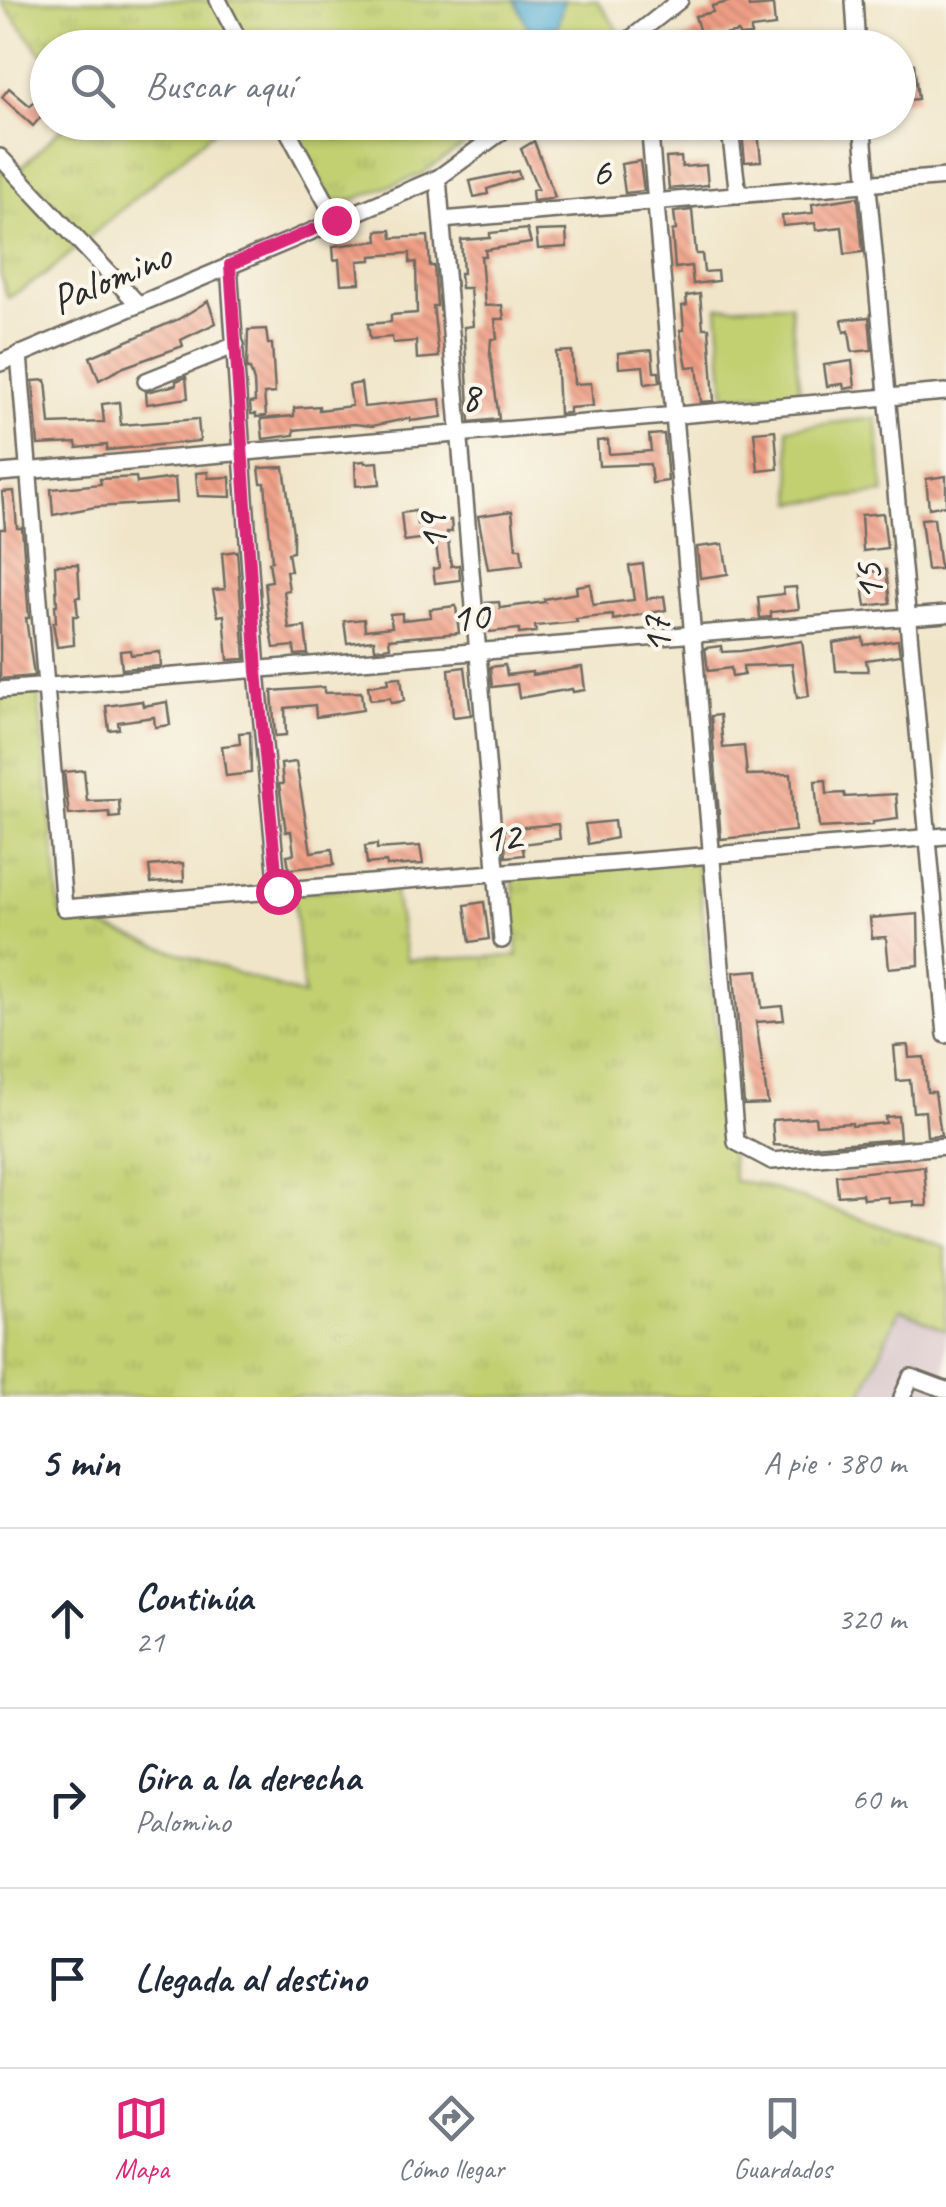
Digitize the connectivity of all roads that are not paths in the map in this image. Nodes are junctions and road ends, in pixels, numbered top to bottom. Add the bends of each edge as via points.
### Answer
1 (218, 0) edge
2 (680, 0) edge
3 (854, 0) edge
4 (234, 30) edge
5 (650, 30) edge
6 (856, 30) edge
7 (294, 140) edge
8 (490, 140) edge
9 (651, 140) edge
10 (731, 140) edge
11 (863, 140) edge
12 (0, 157) edge
13 (946, 177) edge
14 (438, 178) junction
15 (866, 184) junction
16 (738, 195) junction
17 (657, 202) junction
18 (336, 220) junction
19 (442, 220) junction
20 (230, 265) junction
21 (138, 304) junction
22 (236, 344) junction
23 (20, 354) junction
24 (0, 363) edge
25 (146, 381) dead end
26 (946, 392) edge
27 (886, 397) junction
28 (676, 415) junction
29 (460, 434) junction
30 (244, 452) junction
31 (29, 470) junction
32 (0, 473) edge
33 (946, 614) edge
34 (908, 617) junction
35 (692, 634) junction
36 (478, 652) junction
37 (257, 671) junction
38 (46, 686) junction
39 (0, 690) edge
40 (946, 836) edge
41 (928, 837) junction
42 (712, 855) junction
43 (496, 873) junction
44 (278, 891) junction
45 (502, 940) dead end
46 (946, 1035) edge
47 (946, 1146) edge
48 (946, 1390) edge
49 (902, 1397) edge

1 - 4 street
2 - 5 street
3 - 6 street
7 - 18 street
8 - 14 street, Palomino
9 - 17 street, 17
10 - 16 street
11 - 15 street, 15
12 - 21 street
13 - 15 street, 6
14 - 18 street, Palomino
14 - 19 street, 19
15 - 16 street, 6
15 - 27 street, 15
16 - 17 street, 6
17 - 19 street, 6
17 - 28 street, 17
18 - 20 street, Palomino
19 - 29 street, 19
20 - 21 street, Palomino
20 - 22 street
21 - 23 street, Palomino
22 - 25 street
22 - 30 street
23 - 24 street, Palomino
23 - 31 street
26 - 27 street, 8
27 - 28 street, 8
27 - 34 street, 15
28 - 29 street, 8
28 - 35 street, 17
29 - 30 street, 8
29 - 36 street, 19
30 - 31 street, 8
30 - 37 street
31 - 32 street, 8
31 - 38 street
33 - 34 street, 10
34 - 35 street, 10
34 - 41 street, 15
35 - 36 street, 10
35 - 42 street, 17
36 - 37 street, 10
36 - 43 street, 19
37 - 38 street, 10
37 - 44 street
38 - 39 street, 10
38 - 44 street, 12 via 64,908
40 - 41 street, 12
41 - 42 street, 12
41 - 46 street, 15
42 - 43 street, 12
42 - 47 street, 17 via 736,1142 783,1162
43 - 44 street, 12
43 - 45 street, 19
48 - 49 street via 910,1377

